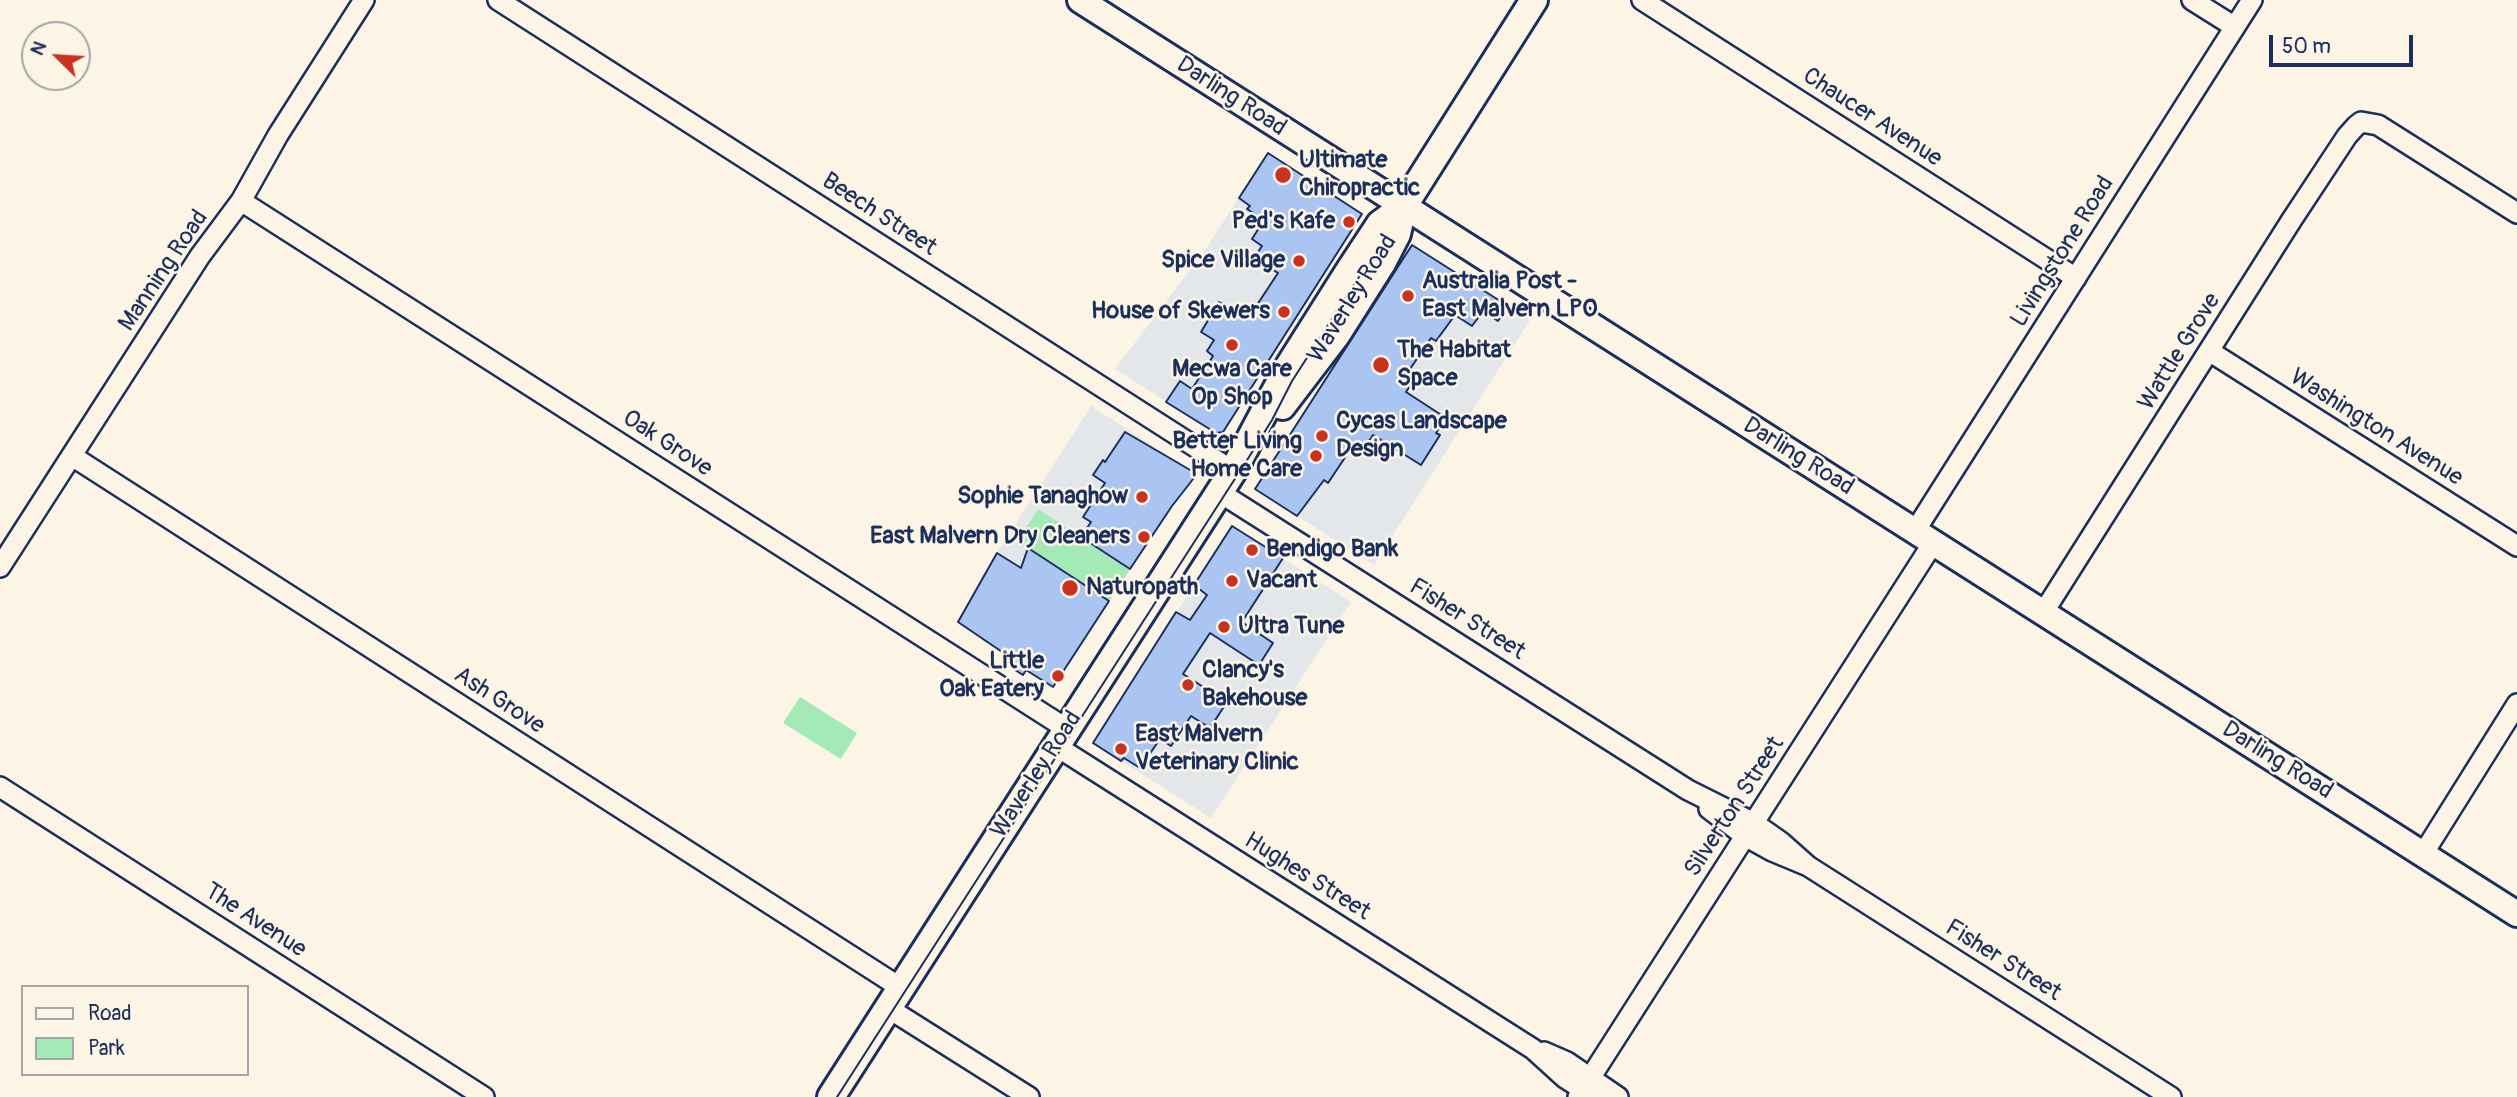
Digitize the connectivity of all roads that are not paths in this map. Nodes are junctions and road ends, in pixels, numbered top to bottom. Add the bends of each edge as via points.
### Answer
1 (364, 0) edge
2 (498, 0) edge
3 (1080, 0) edge
4 (1534, 0) edge
5 (1642, 0) edge
6 (2192, 0) edge
7 (2252, 0) edge
8 (2235, 27) junction
9 (241, 201) junction
10 (1403, 207) junction
11 (2517, 213) edge
12 (2076, 278) junction
13 (2209, 351) junction
14 (72, 456) junction
15 (1232, 472) junction
16 (1924, 537) junction
17 (2517, 546) edge
18 (0, 567) edge
19 (2043, 612) junction
20 (2517, 704) edge
21 (1061, 738) junction
22 (0, 787) edge
23 (1749, 829) junction
24 (2423, 854) junction
25 (2517, 914) edge
26 (894, 998) junction
27 (1586, 1090) edge
28 (484, 1097) edge
29 (831, 1097) edge
30 (1030, 1097) edge
31 (1618, 1097) edge
32 (2171, 1097) edge

1 - 9 street, Manning Road
2 - 15 street, Beech Street
3 - 10 street, Darling Road
4 - 10 main road, Waverley Road
5 - 12 street, Chaucer Avenue
6 - 8 street
7 - 8 street, Livingstone Road
8 - 12 street, Livingstone Road
9 - 14 street, Manning Road via 200,256
9 - 21 street, Oak Grove
10 - 15 main road, Waverley Road via 1380,224 1356,261 1287,369
10 - 16 street, Darling Road
11 - 13 street, Wattle Grove via 2386,129 2361,122 2347,136
12 - 16 street, Livingstone Road
13 - 17 street, Washington Avenue
13 - 19 street, Wattle Grove
14 - 18 street, Manning Road
14 - 26 street, Ash Grove
15 - 21 main road, Waverley Road
15 - 23 street, Fisher Street
16 - 19 street, Darling Road
16 - 23 street, Silverton Street
19 - 24 street, Darling Road
20 - 24 street
21 - 26 main road, Waverley Road
21 - 27 street, Hughes Street via 1533,1049 1552,1055
22 - 28 street, The Avenue
23 - 27 street, Silverton Street
23 - 32 street, Fisher Street via 1781,842 1808,866
24 - 25 street, Darling Road
26 - 29 main road, Waverley Road
26 - 30 street, Ash Grove
27 - 31 street, Hughes Street

